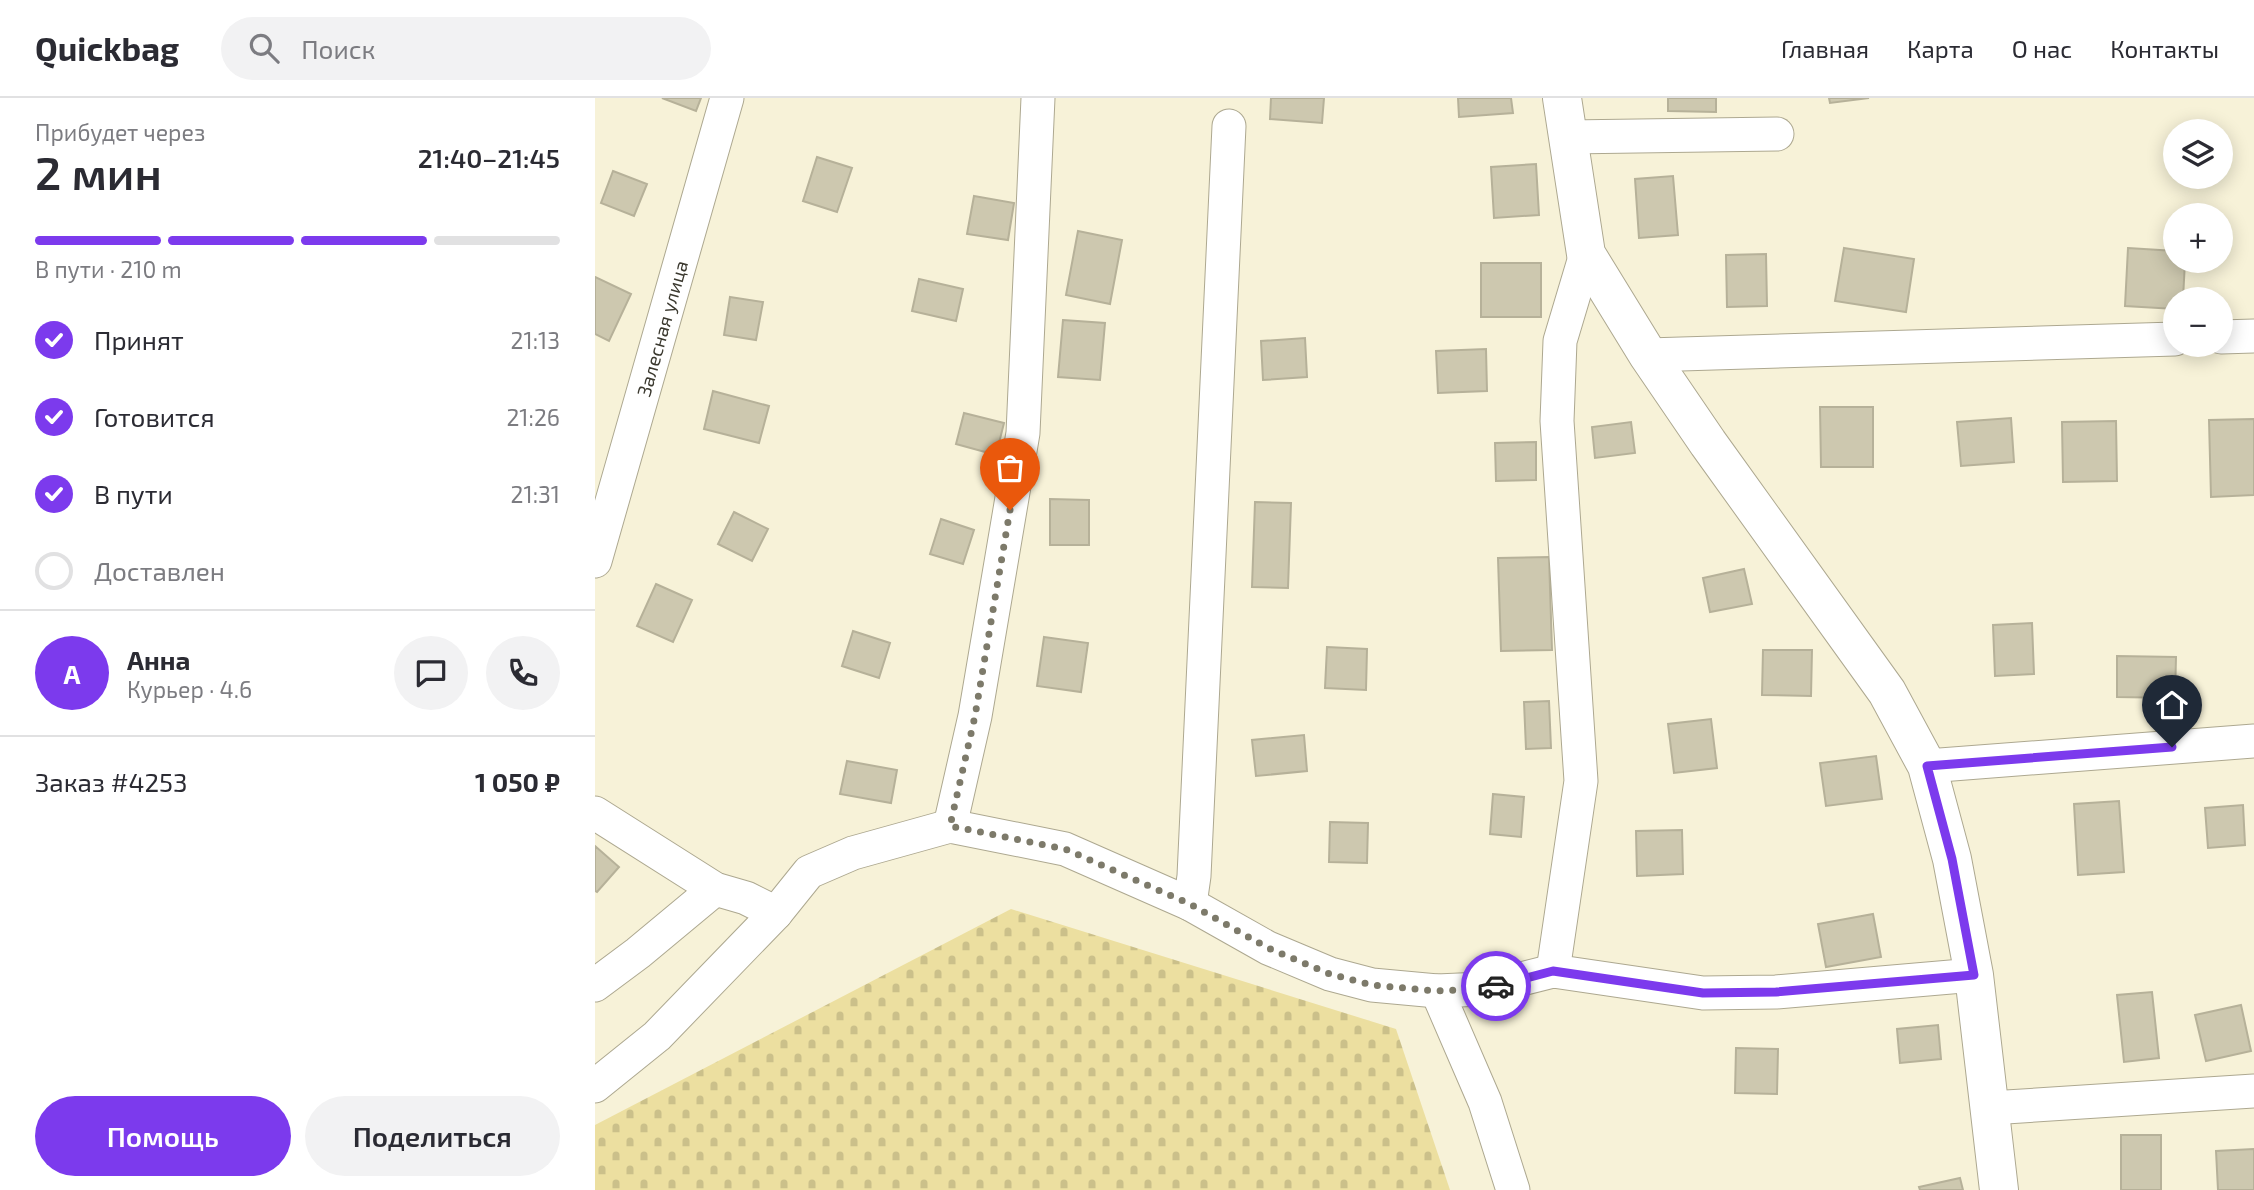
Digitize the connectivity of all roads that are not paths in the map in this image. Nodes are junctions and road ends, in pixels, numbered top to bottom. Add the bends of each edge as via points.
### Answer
1 (727, 98) edge
2 (1038, 98) edge
3 (1562, 98) edge
4 (1229, 126) dead end
5 (1777, 134) dead end
6 (1568, 137) junction
7 (1586, 254) junction
8 (2254, 336) edge
9 (2233, 337) edge
10 (2163, 339) edge
11 (1648, 355) junction
12 (595, 561) edge
13 (2254, 741) edge
14 (1927, 766) junction
15 (595, 813) edge
16 (950, 826) junction
17 (715, 890) junction
18 (1190, 904) junction
19 (776, 913) junction
20 (1553, 971) junction
21 (1974, 975) junction
22 (595, 985) edge
23 (1437, 991) junction
24 (595, 1086) edge
25 (2254, 1091) edge
26 (1990, 1108) junction
27 (1514, 1187) edge
28 (1999, 1190) edge

1 - 12 street, Залесная улица
2 - 16 street via 1023,433 975,716
3 - 6 street
4 - 18 street
5 - 6 street
6 - 7 street
7 - 11 street
7 - 20 street via 1560,341 1557,421 1581,781
8 - 9 street
10 - 11 street
11 - 14 street via 1887,692
13 - 14 street
14 - 21 street via 1952,859
15 - 17 street
16 - 18 street via 1065,849
16 - 19 street via 853,853 809,872
17 - 19 street
17 - 22 street
18 - 23 street via 1268,948 1330,974 1372,985
19 - 24 street via 657,1036
20 - 21 street via 1703,993 1776,992
20 - 23 street via 1482,989
21 - 26 street
23 - 27 street via 1485,1102
25 - 26 street
26 - 28 street

